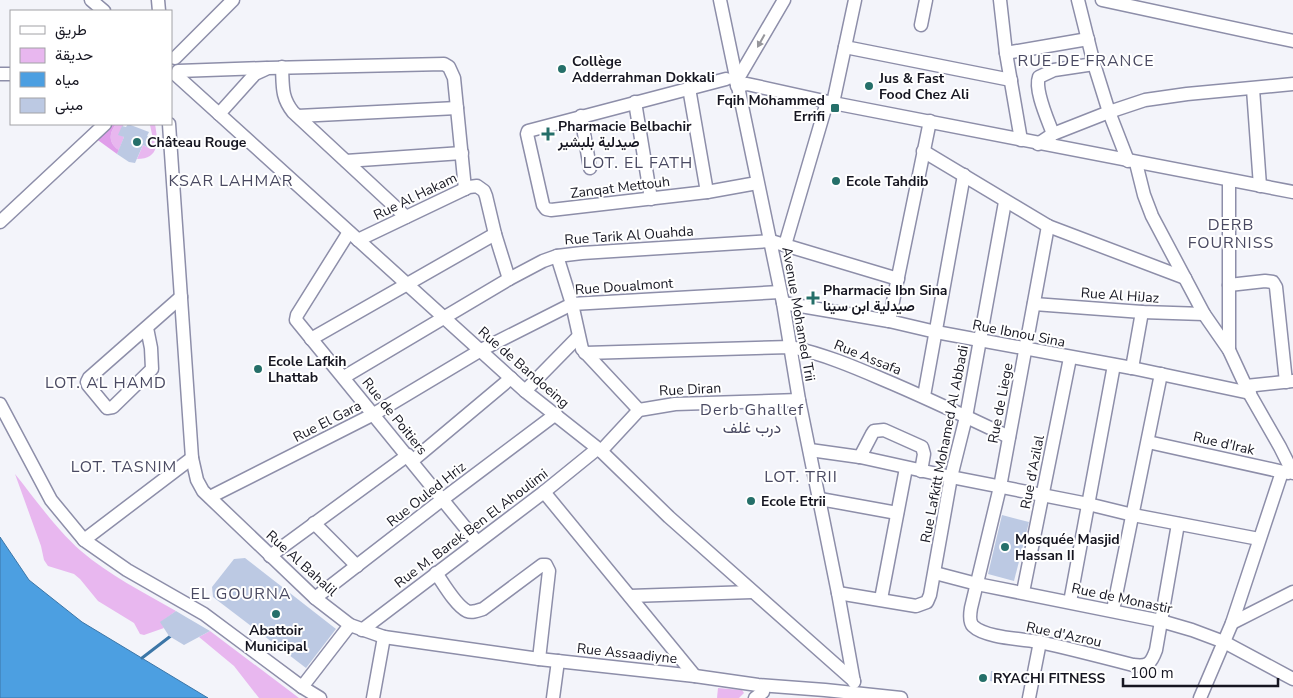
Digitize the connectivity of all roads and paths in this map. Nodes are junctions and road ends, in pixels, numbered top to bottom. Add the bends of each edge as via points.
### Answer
1 (91, 0) edge
2 (234, 0) edge
3 (720, 0) edge
4 (784, 0) edge
5 (855, 0) edge
6 (926, 0) edge
7 (1000, 0) edge
8 (1078, 0) edge
9 (1110, 1) edge
10 (103, 10) edge
11 (920, 25) dead end
12 (1088, 39) junction
13 (1293, 41) edge
14 (845, 47) junction
15 (1006, 53) junction
16 (173, 56) edge
17 (1094, 64) junction
18 (268, 68) junction
19 (282, 68) junction
20 (175, 74) edge
21 (1011, 80) junction
22 (733, 82) junction
23 (1293, 84) edge
24 (689, 88) junction
25 (1254, 89) junction
26 (635, 102) junction
27 (830, 103) junction
28 (457, 108) junction
29 (1109, 112) junction
30 (219, 114) junction
31 (298, 116) junction
32 (582, 116) junction
33 (930, 121) junction
34 (104, 125) edge
35 (169, 125) edge
36 (1053, 134) junction
37 (1021, 140) junction
38 (1038, 144) junction
39 (923, 151) junction
40 (462, 153) junction
41 (346, 161) junction
42 (1132, 162) junction
43 (590, 168) dead end
44 (964, 175) junction
45 (1229, 180) junction
46 (757, 183) junction
47 (1260, 186) junction
48 (465, 189) junction
49 (707, 192) junction
50 (1293, 192) edge
51 (652, 199) junction
52 (1005, 202) junction
53 (406, 217) junction
54 (0, 222) edge
55 (1048, 226) junction
56 (495, 234) junction
57 (354, 236) junction
58 (771, 241) junction
59 (785, 245) junction
60 (557, 256) junction
61 (1185, 278) junction
62 (509, 279) junction
63 (898, 279) junction
64 (408, 283) junction
65 (1229, 284) junction
66 (181, 297) junction
67 (781, 297) junction
68 (572, 304) junction
69 (1034, 304) junction
70 (1142, 312) junction
71 (1204, 314) junction
72 (445, 317) junction
73 (889, 321) junction
74 (147, 328) junction
75 (936, 332) junction
76 (578, 337) junction
77 (311, 339) junction
78 (980, 340) junction
79 (791, 347) junction
80 (1026, 349) junction
81 (481, 350) junction
82 (1229, 350) junction
83 (585, 353) junction
84 (1070, 358) junction
85 (1114, 365) junction
86 (1132, 368) junction
87 (1161, 374) junction
88 (344, 378) junction
89 (511, 378) junction
90 (1289, 382) edge
91 (1248, 390) junction
92 (525, 391) junction
93 (924, 396) junction
94 (799, 400) junction
95 (0, 404) edge
96 (639, 410) junction
97 (374, 414) junction
98 (556, 414) junction
99 (966, 417) junction
100 (1009, 437) junction
101 (1148, 442) junction
102 (1287, 446) edge
103 (599, 450) junction
104 (810, 450) junction
105 (860, 457) junction
106 (192, 458) junction
107 (410, 458) junction
108 (906, 468) junction
109 (921, 471) junction
110 (1289, 473) edge
111 (951, 477) junction
112 (1000, 487) junction
113 (544, 492) junction
114 (1042, 495) junction
115 (210, 498) junction
116 (443, 499) junction
117 (820, 499) junction
118 (1088, 504) junction
119 (897, 512) junction
120 (1133, 515) junction
121 (314, 523) junction
122 (1178, 524) junction
123 (1259, 539) junction
124 (84, 540) junction
125 (478, 542) junction
126 (270, 556) junction
127 (357, 566) junction
128 (436, 573) junction
129 (935, 573) junction
130 (977, 584) junction
131 (752, 592) junction
132 (1023, 592) junction
133 (1293, 592) edge
134 (838, 593) junction
135 (630, 596) junction
136 (316, 598) junction
137 (881, 599) junction
138 (1070, 602) junction
139 (1113, 610) junction
140 (1161, 621) junction
141 (1232, 622) junction
142 (350, 625) junction
143 (362, 630) junction
144 (384, 637) junction
145 (1040, 642) junction
146 (1224, 642) junction
147 (539, 659) junction
148 (558, 661) junction
149 (695, 676) junction
150 (1293, 679) edge
151 (854, 681) junction
152 (302, 687) junction
153 (761, 693) edge
154 (826, 694) edge
155 (862, 694) junction
156 (320, 698) edge
157 (373, 698) edge
158 (553, 698) edge
159 (895, 698) edge
160 (1029, 698) edge
161 (1200, 698) edge

1 - 10 street
2 - 16 street
3 - 22 street, Avenue Mohamed Trii
4 -> 22 street
5 - 14 street
6 - 11 street
7 - 15 street
8 - 12 street
9 - 13 street
12 - 15 street
12 - 17 street
14 - 21 street
14 - 27 street
15 - 21 street
16 - 20 street via 179,66
17 - 29 street
17 - 36 street via 1054,70 1037,82
18 - 19 street
18 - 20 street
18 - 30 street via 255,74
19 - 28 street via 444,64 449,66 454,78
19 - 31 street via 283,95
20 - 30 street, Rue de Bandoeing
21 - 37 street
22 - 24 street
22 - 27 street
22 - 46 street, Avenue Mohamed Trii
23 - 25 street
24 - 26 street
24 - 49 street
25 - 29 street via 1160,97
25 - 47 street
26 - 32 street
26 - 51 street
27 - 33 street
27 - 59 street
28 - 31 street
28 - 40 street
29 - 36 street
29 - 42 street
30 - 57 street, Rue de Bandoeing
31 - 41 street
32 - 43 street
32 - 51 street, Zanqat Mettouh via 527,132 546,209
33 - 37 street
33 - 39 street
34 - 54 street
35 - 66 street, Rue Al Bahalil
36 - 38 street
37 - 38 street
38 - 42 street
39 - 44 street
39 - 63 street
40 - 41 street
40 - 48 street
41 - 53 street
42 - 45 street
42 - 61 street via 1152,216
44 - 52 street
44 - 75 street
45 - 47 street
45 - 65 street
46 - 49 street, Zanqat Mettouh
46 - 58 street, Avenue Mohamed Trii
47 - 50 street
48 - 53 street, Rue Al Hakam
48 - 56 street, Rue Al Hakam via 477,186 484,191
49 - 51 street, Zanqat Mettouh
52 - 55 street
52 - 78 street, Rue Lafkitt Mohamed Al Abbadi
53 - 57 street, Rue Al Hakam
55 - 61 street
55 - 69 street, Rue de Liege
56 - 62 street, Rue Al Hakam
56 - 64 street
57 - 64 street, Rue de Bandoeing
57 - 77 street, Rue de Poitiers via 296,316
58 - 59 street, Rue Tarik Al Ouahda
58 - 60 street, Rue Tarik Al Ouahda
58 - 67 street, Avenue Mohamed Trii
59 - 63 street, Rue Tarik Al Ouahda
60 - 62 street, Rue Tarik Al Ouahda
60 - 68 street
61 - 71 street
62 - 72 street, Rue Tarik Al Ouahda
63 - 73 street
64 - 72 street, Rue de Bandoeing
64 - 77 street
65 - 82 street
65 - 90 street via 1273,282
66 - 74 street
66 - 106 street, Rue Al Bahalil
67 - 68 street, Rue Doualmont
67 - 73 street, Rue Ibnou Sina
67 - 79 street, Avenue Mohamed Trii
68 - 76 street
68 - 81 street, Rue Doualmont
69 - 70 street, Rue Al HiJaz
69 - 80 street, Rue de Liege
70 - 71 street, Rue Al HiJaz
70 - 86 street
71 - 82 street
72 - 81 street, Rue de Bandoeing
72 - 88 street, Rue Tarik Al Ouahda
73 - 75 street, Rue Ibnou Sina
74 - 74 street via 152,369 113,407 107,408 88,385 88,380
75 - 78 street, Rue Ibnou Sina
75 - 93 street
76 - 83 street
76 - 92 street
77 - 88 street, Rue de Poitiers
78 - 80 street, Rue Ibnou Sina
78 - 99 street, Rue Lafkitt Mohamed Al Abbadi
79 - 83 street, Rue Assafa
79 - 93 street, Rue Assafa via 832,358
79 - 94 street, Avenue Mohamed Trii
80 - 84 street, Rue Ibnou Sina
80 - 100 street, Rue de Liege
81 - 89 street, Rue de Bandoeing
81 - 97 street, Rue El Gara
82 - 91 street
83 - 96 street
84 - 85 street, Rue Ibnou Sina
84 - 114 street, Rue d'Azilal
85 - 86 street, Rue Ibnou Sina
85 - 118 street
86 - 87 street, Rue Ibnou Sina
87 - 91 street, Rue Ibnou Sina
87 - 101 street
88 - 97 street, Rue de Poitiers
89 - 92 street, Rue de Bandoeing
89 - 107 street
90 - 91 street, Rue Ibnou Sina
91 - 102 street
92 - 98 street, Rue de Bandoeing
93 - 99 street, Rue Assafa
94 - 96 street, Rue Diran via 675,404
94 - 104 street, Avenue Mohamed Trii
95 - 124 street via 51,500
96 - 103 street
97 - 107 street, Rue de Poitiers
97 - 115 street, Rue El Gara
98 - 103 street, Rue de Bandoeing
98 - 116 street, Rue Ouled Hriz
99 - 100 street, Rue Assafa
99 - 111 street, Rue Lafkitt Mohamed Al Abbadi
100 - 112 street, Rue de Liege
101 - 110 street, Rue d'Irak
101 - 120 street
102 - 110 street
103 - 113 street, Rue M. Barek Ben El Ahoulimi
103 - 131 street, Rue de Bandoeing
104 - 105 street
104 - 117 street, Avenue Mohamed Trii
105 - 108 street
105 - 109 street via 874,431 884,430 922,447
106 - 115 street, Rue Al Bahalil via 197,480
106 - 124 street
107 - 116 street, Rue de Poitiers
107 - 121 street
108 - 109 street
108 - 119 street
109 - 111 street
110 - 123 street
111 - 112 street
111 - 129 street, Rue Lafkitt Mohamed Al Abbadi
112 - 114 street
112 - 130 street, Rue de Liege
113 - 125 street, Rue M. Barek Ben El Ahoulimi
113 - 135 street
114 - 118 street
114 - 132 street, Rue d'Azilal
115 - 126 street, Rue Al Bahalil
116 - 125 street, Rue de Poitiers
116 - 127 street, Rue Ouled Hriz
117 - 119 street
117 - 134 street, Avenue Mohamed Trii
118 - 120 street
118 - 138 street
119 - 137 street
120 - 122 street
120 - 139 street
121 - 126 street
121 - 127 street
122 - 123 street
122 - 140 street, Rue d'Azrou
123 - 141 street
124 - 152 street via 127,570 204,614
125 - 128 street, Rue M. Barek Ben El Ahoulimi
126 - 136 street, Rue Al Bahalil
127 - 136 street, Rue Ouled Hriz
128 - 143 street, Rue M. Barek Ben El Ahoulimi
128 - 147 street via 460,606 476,611 546,565
129 - 130 street, Rue de Monastir
129 - 137 street, Rue Lafkitt Mohamed Al Abbadi via 930,595 922,605
130 - 132 street, Rue de Monastir
130 - 145 street, Rue d'Azrou via 970,617 974,627 994,635
131 - 135 street
131 - 151 street, Rue de Bandoeing
132 - 138 street, Rue de Monastir
133 - 141 street
134 - 137 street, Rue Lafkitt Mohamed Al Abbadi
134 - 151 street, Avenue Mohamed Trii
135 - 149 street
136 - 142 street, Rue Al Bahalil
138 - 139 street, Rue de Monastir
139 - 140 street, Rue de Monastir
140 - 145 street, Rue d'Azrou via 1153,659 1142,666
140 - 146 street, Rue de Monastir
141 - 146 street
142 - 143 street, Rue Al Bahalil
142 - 152 street
143 - 144 street, Rue Al Bahalil
144 - 147 street, Rue Assaadiyne
144 - 157 street
145 - 160 street
146 - 150 street, Rue de Monastir
146 - 161 street
147 - 148 street, Rue Assaadiyne
148 - 149 street, Rue Assaadiyne
148 - 158 street
149 - 153 street, Rue Assaadiyne
151 - 155 street, Avenue Mohamed Trii
152 - 156 street
153 - 154 street, Rue Assaadiyne
154 - 155 street, Rue Assaadiyne
155 - 159 street, Rue Assaadiyne

